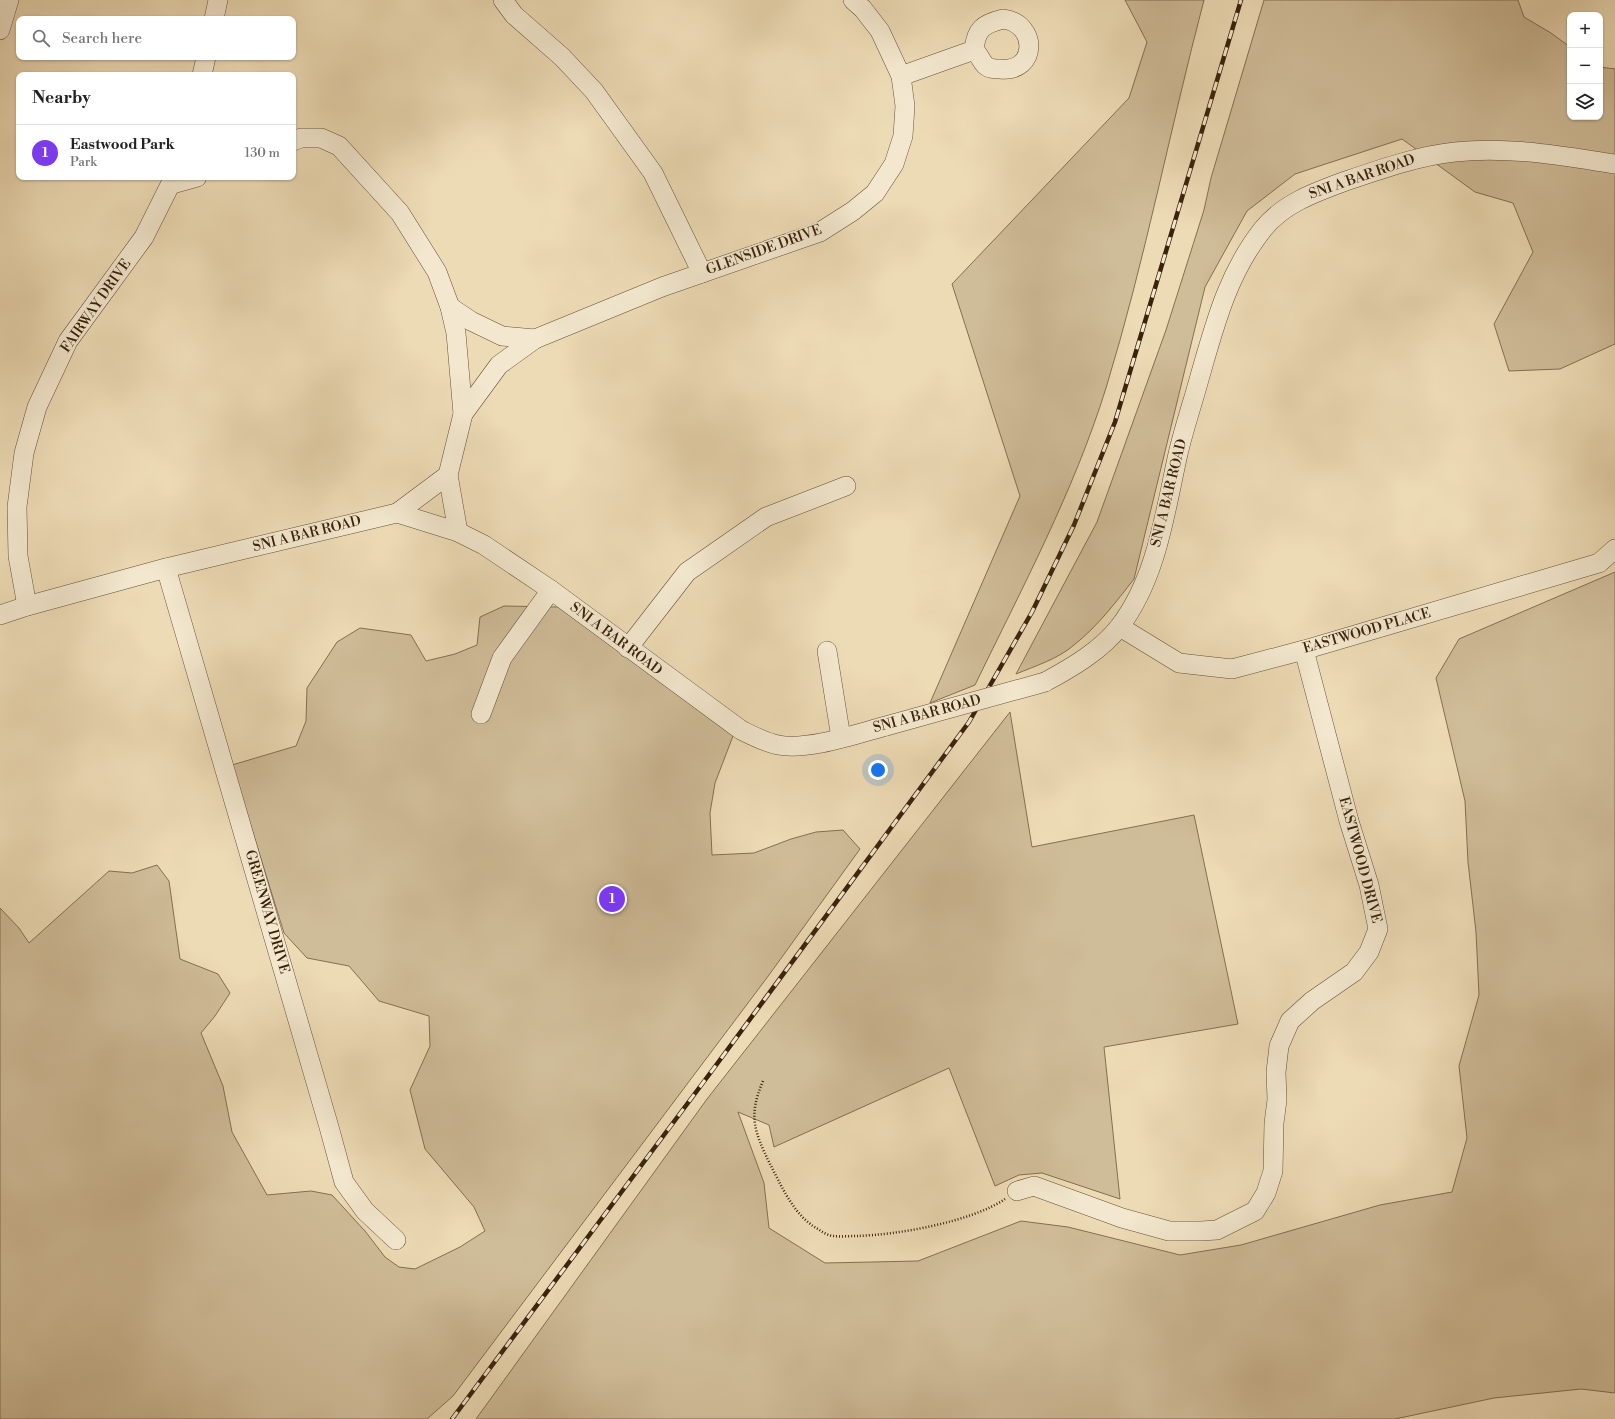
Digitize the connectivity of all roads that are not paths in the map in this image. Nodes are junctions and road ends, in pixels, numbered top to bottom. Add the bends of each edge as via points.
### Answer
1 (10, 0) edge
2 (218, 0) edge
3 (503, 0) edge
4 (853, 0) edge
5 (215, 16) edge
6 (0, 30) edge
7 (974, 50) dead end
8 (205, 60) edge
9 (203, 72) edge
10 (900, 76) junction
11 (296, 140) edge
12 (1615, 164) edge
13 (173, 181) edge
14 (702, 273) junction
15 (450, 307) junction
16 (535, 339) junction
17 (464, 414) junction
18 (448, 475) junction
19 (846, 486) dead end
20 (397, 513) junction
21 (458, 532) junction
22 (1615, 549) edge
23 (166, 568) junction
24 (551, 590) junction
25 (27, 606) junction
26 (0, 615) edge
27 (1120, 627) junction
28 (628, 648) junction
29 (827, 650) dead end
30 (1304, 650) junction
31 (481, 714) dead end
32 (841, 738) junction
33 (1017, 1191) road end
34 (396, 1240) dead end

1 - 6 street
2 - 5 street
3 - 14 street via 514,15 562,57 594,91 653,173
4 - 10 street, GLENSIDE DRIVE via 880,31
7 - 10 street
8 - 9 street
10 - 14 street, GLENSIDE DRIVE via 905,106 903,136 894,164 875,193 820,232
11 - 15 street via 321,138 339,146 400,213 437,272
12 - 27 street, SNI A BAR ROAD via 1525,151 1456,151 1426,156 1349,180 1306,196 1280,212 1264,227 1247,250 1221,304 1179,450 1163,526 1146,581
13 - 25 street, FAIRWAY DRIVE via 144,236 68,341 37,407 24,453 17,507 18,556
14 - 16 street, GLENSIDE DRIVE
15 - 16 street, GLENSIDE DRIVE via 502,336
15 - 17 street via 456,333
16 - 17 street, GLENSIDE DRIVE via 499,365
17 - 18 street
18 - 20 street
18 - 21 street
19 - 28 street via 766,517 687,572
20 - 21 street, SNI A BAR ROAD
20 - 23 street, SNI A BAR ROAD
21 - 24 street, SNI A BAR ROAD
22 - 30 street, EASTWOOD PLACE via 1599,563
23 - 25 street, SNI A BAR ROAD
23 - 34 street, GREENWAY DRIVE via 344,1182 364,1211
24 - 28 street, SNI A BAR ROAD
24 - 31 street via 502,658
25 - 26 street, SNI A BAR ROAD
27 - 30 street, EASTWOOD PLACE via 1179,663 1232,669
27 - 32 street, SNI A BAR ROAD, bridge via 1084,660 1045,682
28 - 32 street, SNI A BAR ROAD via 741,730 759,740 800,747
29 - 32 street
30 - 33 street, EASTWOOD DRIVE via 1349,821 1369,885 1378,929 1368,952 1354,972 1312,1001 1290,1021 1279,1046 1273,1171 1266,1194 1255,1211 1217,1230 1201,1232 1169,1230 1122,1218 1034,1186

